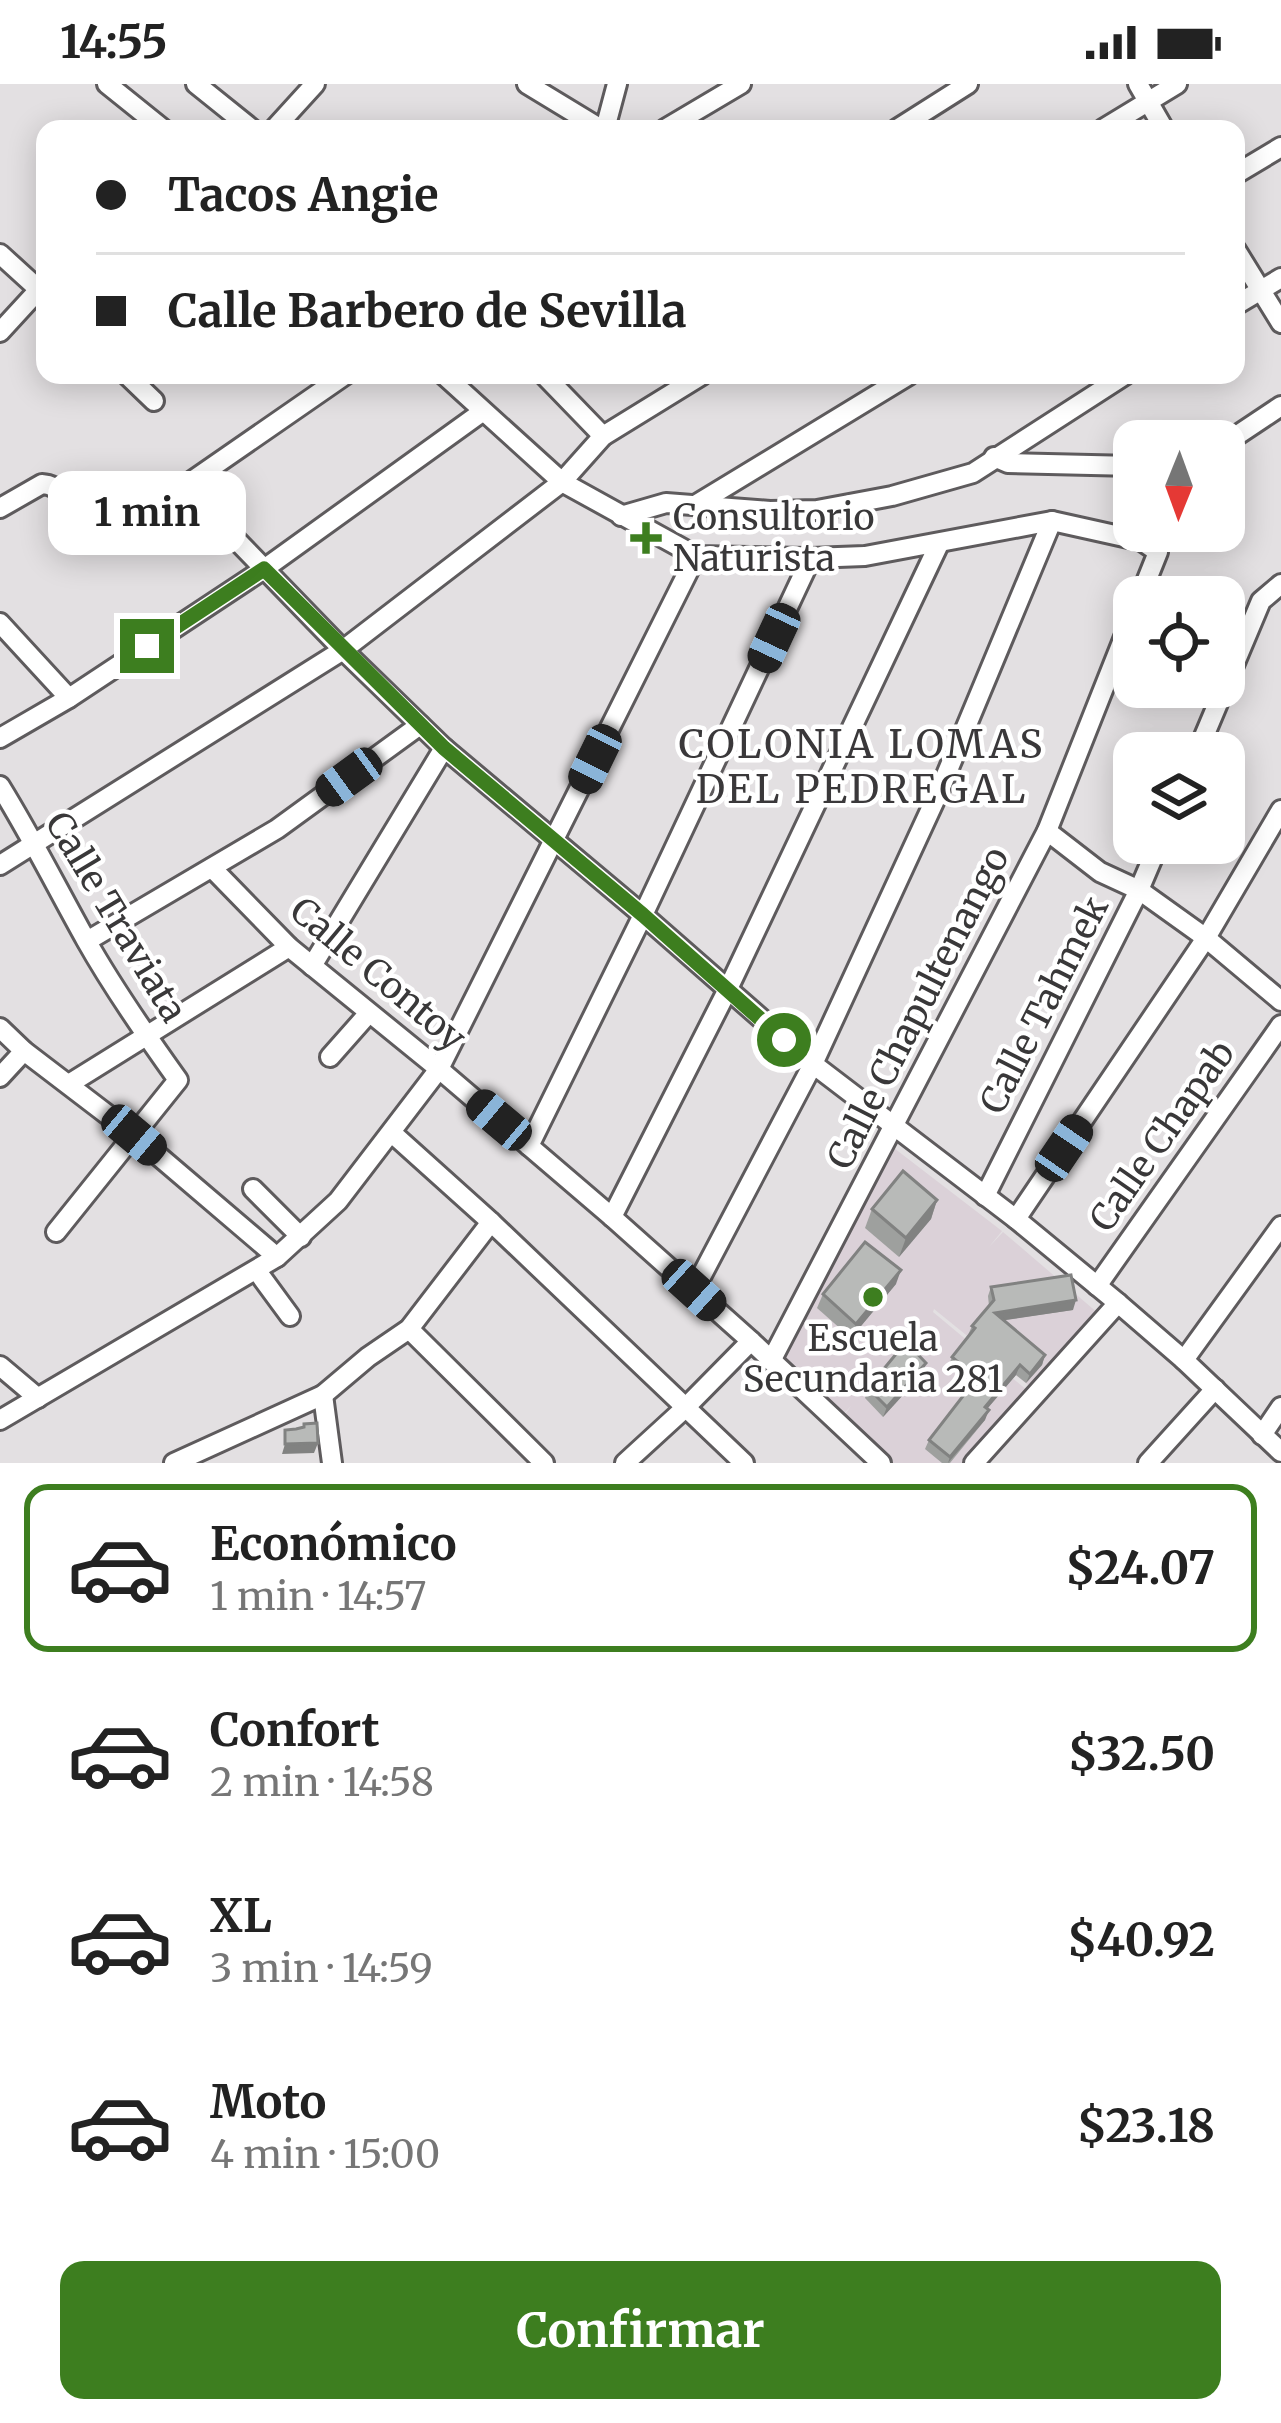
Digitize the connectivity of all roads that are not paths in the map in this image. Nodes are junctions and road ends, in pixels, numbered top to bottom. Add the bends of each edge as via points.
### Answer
1 (107, 84) edge
2 (196, 84) edge
3 (315, 84) edge
4 (527, 84) edge
5 (617, 84) edge
6 (742, 84) edge
7 (968, 84) edge
8 (1177, 84) edge
9 (1143, 93) edge
10 (152, 120) edge
11 (241, 120) edge
12 (282, 120) edge
13 (588, 120) edge
14 (606, 120) edge
15 (680, 120) edge
16 (911, 120) edge
17 (1113, 120) edge
18 (1159, 120) edge
19 (1281, 147) edge
20 (1245, 168) edge
21 (0, 254) edge
22 (1245, 265) edge
23 (1281, 278) edge
24 (36, 283) edge
25 (1260, 290) junction
26 (36, 296) edge
27 (1245, 299) edge
28 (1281, 323) edge
29 (0, 332) edge
30 (137, 384) edge
31 (332, 384) edge
32 (453, 384) edge
33 (553, 384) edge
34 (687, 384) edge
35 (894, 384) edge
36 (1111, 384) edge
37 (154, 400) dead end
38 (1281, 406) edge
39 (482, 412) junction
40 (1245, 430) edge
41 (603, 436) junction
42 (994, 457) junction
43 (1113, 466) edge
44 (562, 482) junction
45 (184, 488) junction
46 (697, 504) junction
47 (0, 508) edge
48 (621, 516) junction
49 (1052, 521) junction
50 (939, 544) junction
51 (696, 556) junction
52 (811, 558) junction
53 (264, 569) junction
54 (1148, 576) edge
55 (1281, 584) edge
56 (0, 623) edge
57 (343, 650) junction
58 (1113, 664) edge
59 (69, 698) junction
60 (420, 725) junction
61 (1206, 732) edge
62 (0, 737) edge
63 (444, 748) junction
64 (0, 785) edge
65 (1281, 810) edge
66 (1046, 831) junction
67 (554, 840) junction
68 (35, 844) junction
69 (1150, 864) edge
70 (0, 865) edge
71 (212, 868) junction
72 (1139, 890) junction
73 (643, 915) junction
74 (1206, 938) junction
75 (87, 941) junction
76 (289, 947) junction
77 (311, 966) junction
78 (727, 991) junction
79 (1281, 1000) edge
80 (368, 1014) junction
81 (1281, 1024) edge
82 (0, 1028) edge
83 (145, 1034) junction
84 (24, 1051) junction
85 (330, 1057) dead end
86 (813, 1064) junction
87 (439, 1070) junction
88 (0, 1077) edge
89 (69, 1084) junction
90 (894, 1127) junction
91 (392, 1133) junction
92 (134, 1135) junction
93 (529, 1146) junction
94 (253, 1189) dead end
95 (985, 1196) junction
96 (612, 1217) junction
97 (1016, 1219) junction
98 (491, 1222) junction
99 (1281, 1226) edge
100 (56, 1232) dead end
101 (301, 1237) junction
102 (277, 1257) junction
103 (257, 1271) junction
104 (1097, 1286) junction
105 (694, 1290) junction
106 (1118, 1303) junction
107 (290, 1316) dead end
108 (409, 1329) junction
109 (751, 1341) junction
110 (772, 1360) junction
111 (1184, 1360) junction
112 (0, 1366) edge
113 (1215, 1389) junction
114 (323, 1395) junction
115 (38, 1398) junction
116 (1281, 1408) edge
117 (684, 1409) junction
118 (0, 1420) edge
119 (1262, 1435) junction
120 (1281, 1452) edge
121 (174, 1463) edge
122 (332, 1463) edge
123 (544, 1463) edge
124 (625, 1463) edge
125 (744, 1463) edge
126 (881, 1463) edge
127 (974, 1463) edge
128 (1148, 1463) edge

1 - 10 street
2 - 11 street
3 - 12 street
4 - 13 street
5 - 14 street
6 - 15 street
7 - 16 street
8 - 9 street
9 - 17 street
9 - 18 street
19 - 20 street
21 - 24 street
22 - 25 street
23 - 25 street
25 - 27 street
25 - 28 street
26 - 29 street
30 - 37 street
31 - 45 street
32 - 39 street
33 - 41 street
34 - 41 street
35 - 46 street
36 - 42 street
38 - 40 street
39 - 44 street
39 - 53 street
41 - 44 street
42 - 43 street
42 - 46 street via 973,473 817,510
44 - 48 street
44 - 57 street
45 - 47 street via 111,537 92,534 48,483
45 - 53 street
46 - 48 street via 666,502
48 - 51 street
49 - 50 street
49 - 54 street via 1142,541 1158,552
49 - 86 street
50 - 52 street
50 - 78 street
51 - 52 street
51 - 67 street
52 - 73 street
53 - 57 street
53 - 59 street
55 - 61 street via 1261,601
56 - 59 street
57 - 60 street
57 - 68 street
58 - 66 street, Calle Chapultenango
59 - 62 street
60 - 63 street
60 - 71 street
63 - 67 street
63 - 77 street
64 - 68 street, Calle Traviata
65 - 74 street
66 - 72 street
66 - 90 street, Calle Chapultenango
67 - 73 street
67 - 87 street
68 - 70 street
68 - 75 street, Calle Traviata
69 - 72 street, Calle Tahmek
71 - 75 street
71 - 76 street, Calle Contoy
72 - 74 street
72 - 95 street, Calle Tahmek
73 - 78 street
73 - 93 street
74 - 79 street
74 - 97 street
75 - 83 street, Calle Traviata
76 - 77 street, Calle Contoy
76 - 83 street
77 - 80 street, Calle Contoy
78 - 86 street
78 - 96 street
80 - 85 street
80 - 87 street, Calle Contoy
81 - 104 street, Calle Chapab
82 - 84 street
83 - 89 street
83 - 92 street, Calle Traviata via 178,1080
84 - 88 street
84 - 89 street
86 - 90 street
86 - 105 street
87 - 91 street
87 - 93 street, Calle Contoy
89 - 92 street
90 - 95 street
90 - 110 street, Calle Chapultenango
91 - 98 street
91 - 101 street
92 - 100 street
92 - 102 street
93 - 96 street, Calle Contoy
94 - 101 street
95 - 97 street
96 - 105 street, Calle Contoy
97 - 104 street
98 - 108 street
98 - 117 street
99 - 111 street
101 - 102 street
102 - 103 street
103 - 107 street
103 - 115 street
104 - 106 street
105 - 109 street, Calle Contoy
106 - 111 street
106 - 127 street
108 - 114 street
108 - 123 street
109 - 110 street, Calle Contoy
109 - 117 street
110 - 126 street, Calle Contoy
111 - 113 street
112 - 115 street
113 - 119 street
113 - 128 street
114 - 121 street
114 - 122 street
115 - 118 street
116 - 119 street
117 - 124 street
117 - 125 street
119 - 120 street

